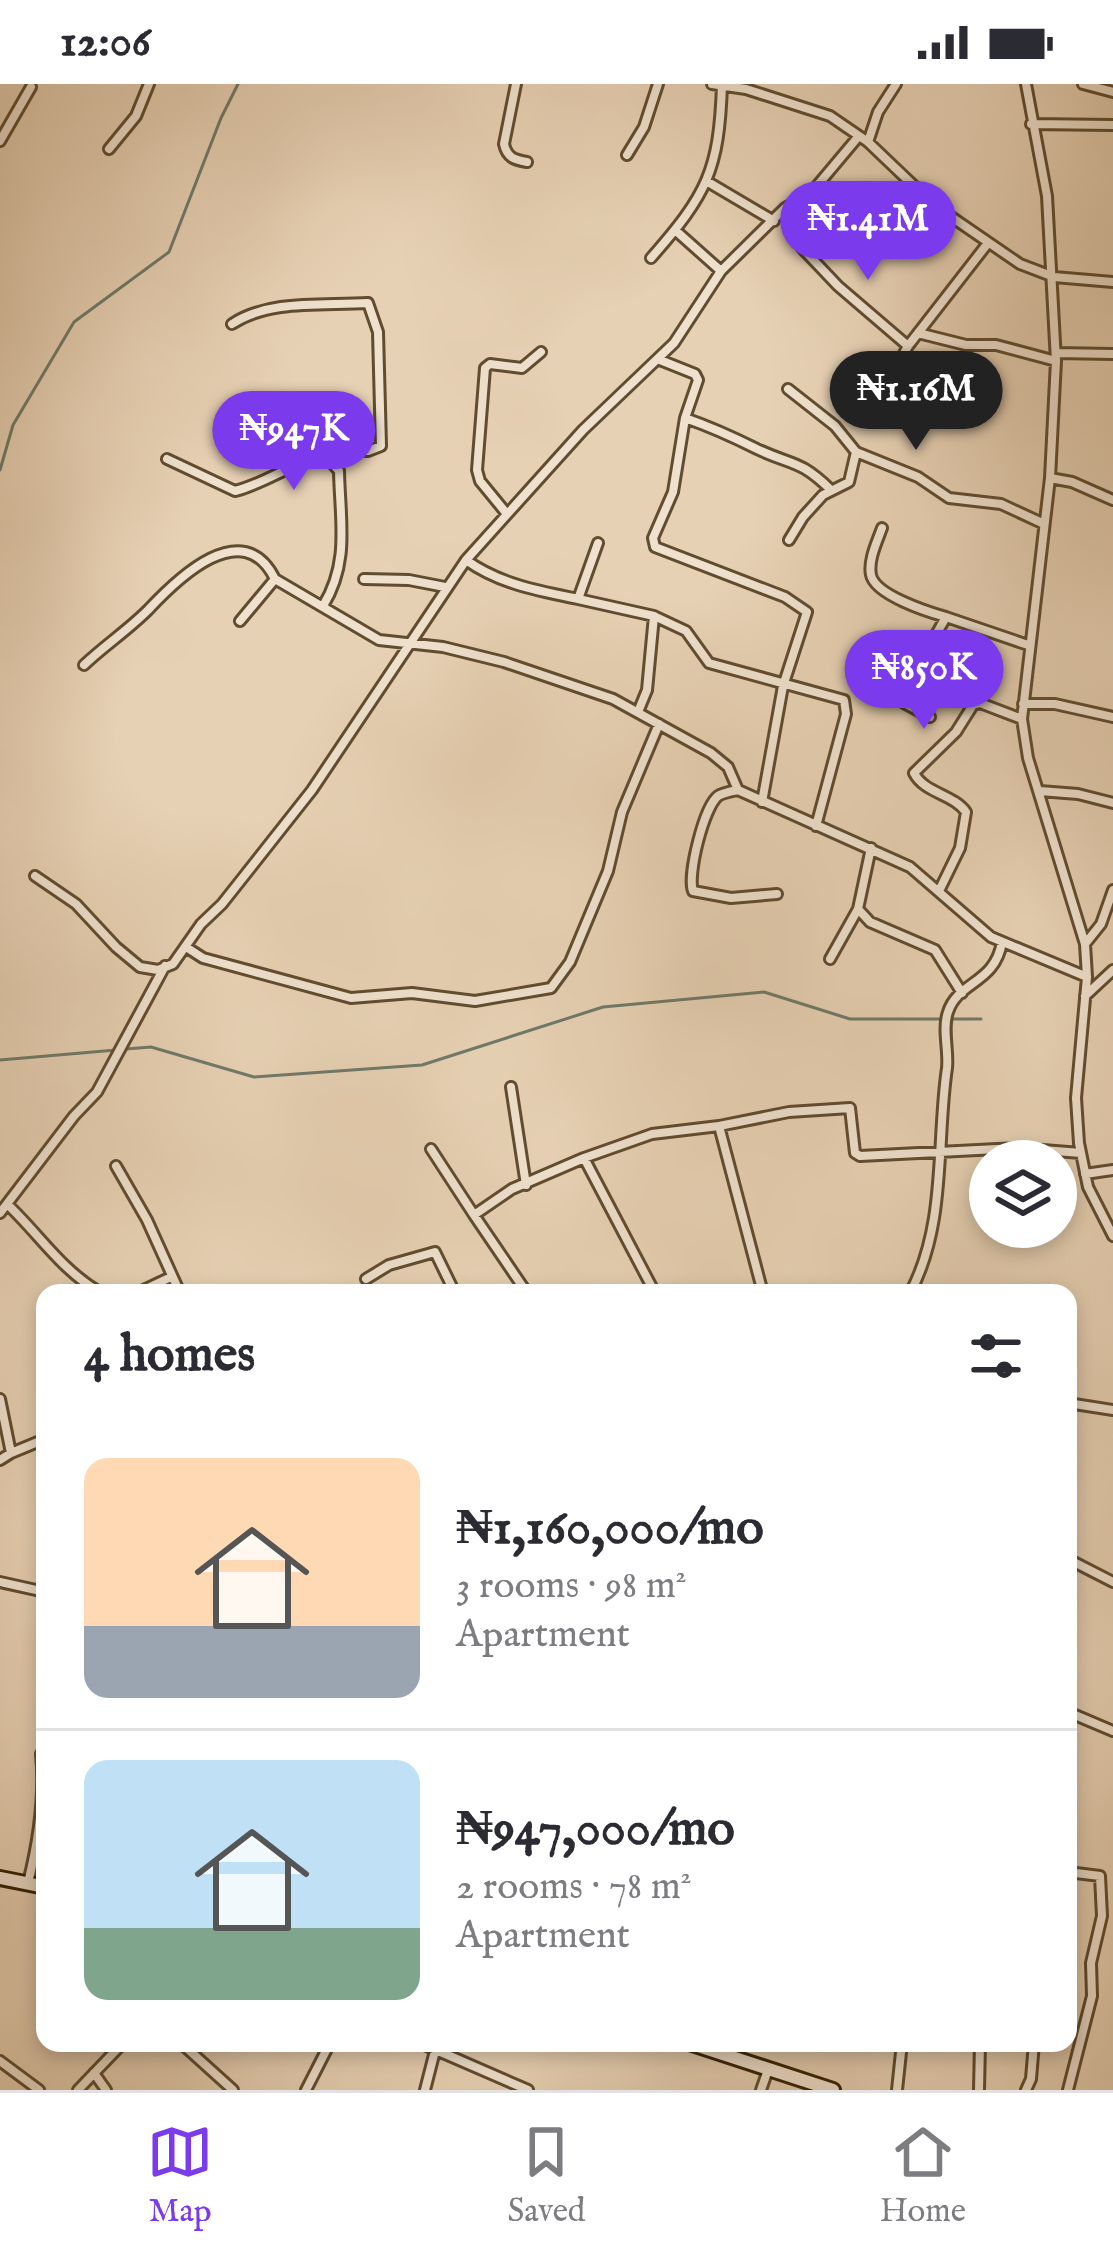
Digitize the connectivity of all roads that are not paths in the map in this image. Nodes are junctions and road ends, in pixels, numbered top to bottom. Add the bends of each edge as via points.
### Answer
1 (149, 84) edge
2 (516, 84) edge
3 (658, 84) edge
4 (896, 84) edge
5 (1026, 84) edge
6 (1083, 84) edge
7 (30, 85) edge
8 (719, 85) edge
9 (1113, 92) edge
10 (1031, 124) junction
11 (1113, 125) edge
12 (863, 140) junction
13 (0, 141) edge
14 (109, 148) dead end
15 (627, 155) dead end
16 (527, 162) dead end
17 (708, 182) junction
18 (773, 220) junction
19 (675, 230) junction
20 (988, 243) junction
21 (802, 248) dead end
22 (651, 258) dead end
23 (722, 271) junction
24 (1054, 277) junction
25 (1113, 282) edge
26 (232, 324) dead end
27 (918, 332) junction
28 (908, 346) junction
29 (541, 352) dead end
30 (1113, 354) edge
31 (1056, 357) junction
32 (658, 359) junction
33 (892, 376) dead end
34 (788, 389) dead end
35 (686, 418) junction
36 (856, 452) junction
37 (167, 459) dead end
38 (334, 461) junction
39 (1050, 478) junction
40 (831, 490) junction
41 (1113, 500) edge
42 (506, 514) junction
43 (1042, 523) junction
44 (882, 528) dead end
45 (790, 540) dead end
46 (598, 543) dead end
47 (466, 560) junction
48 (275, 579) junction
49 (364, 579) dead end
50 (445, 587) junction
51 (578, 599) junction
52 (323, 606) junction
53 (654, 616) junction
54 (946, 617) junction
55 (240, 621) dead end
56 (408, 644) junction
57 (1028, 645) junction
58 (84, 665) dead end
59 (783, 686) junction
60 (1023, 704) junction
61 (638, 712) junction
62 (1113, 716) edge
63 (930, 717) dead end
64 (1022, 719) junction
65 (659, 724) junction
66 (738, 790) junction
67 (1040, 790) junction
68 (762, 802) junction
69 (1113, 803) edge
70 (815, 827) junction
71 (872, 848) junction
72 (35, 876) dead end
73 (1113, 890) edge
74 (940, 891) junction
75 (777, 894) dead end
76 (858, 909) junction
77 (1002, 942) junction
78 (1085, 944) junction
79 (186, 947) junction
80 (830, 959) dead end
81 (166, 964) junction
82 (1087, 964) junction
83 (1064, 965) junction
84 (1113, 970) edge
85 (1087, 977) junction
86 (962, 993) junction
87 (1084, 998) junction
88 (511, 1087) dead end
89 (719, 1126) junction
90 (431, 1149) dead end
91 (940, 1150) junction
92 (1081, 1154) junction
93 (584, 1158) junction
94 (116, 1166) dead end
95 (1113, 1170) edge
96 (1084, 1174) junction
97 (526, 1185) junction
98 (7, 1204) junction
99 (0, 1214) edge
100 (474, 1215) junction
101 (1113, 1236) edge
102 (171, 1277) junction
103 (367, 1279) dead end
104 (85, 1284) edge
105 (156, 1284) edge
106 (175, 1284) edge
107 (451, 1284) edge
108 (521, 1284) edge
109 (650, 1284) edge
110 (761, 1284) edge
111 (913, 1284) edge
112 (0, 1399) edge
113 (1077, 1404) edge
114 (1113, 1410) edge
115 (36, 1443) edge
116 (11, 1453) junction
117 (0, 1460) edge
118 (1077, 1564) edge
119 (0, 1582) edge
120 (1113, 1582) edge
121 (36, 1590) edge
122 (1077, 1716) edge
123 (1113, 1731) edge
124 (36, 1846) edge
125 (1077, 1872) edge
126 (0, 1878) edge
127 (28, 1883) junction
128 (36, 1885) edge
129 (114, 2052) edge
130 (191, 2052) edge
131 (325, 2052) edge
132 (434, 2052) edge
133 (445, 2052) edge
134 (718, 2052) edge
135 (901, 2052) edge
136 (980, 2052) edge
137 (1033, 2052) edge
138 (0, 2061) edge
139 (769, 2069) junction
140 (94, 2073) junction
141 (39, 2090) edge
142 (78, 2090) edge
143 (106, 2090) edge
144 (233, 2090) edge
145 (306, 2090) edge
146 (425, 2090) edge
147 (529, 2090) edge
148 (761, 2090) edge
149 (833, 2090) edge
150 (897, 2090) edge
151 (979, 2090) edge
152 (1026, 2090) edge
153 (1068, 2090) edge

1 - 14 street
2 - 16 street via 504,144 514,160
3 - 15 street
4 - 12 street
5 - 10 street
6 - 9 street
7 - 13 street
8 - 12 street via 821,112
8 - 17 street via 722,124
10 - 11 street
10 - 24 street
12 - 18 street
12 - 20 street
17 - 18 street
17 - 19 street
18 - 23 street
19 - 22 street
19 - 23 street
20 - 24 street
20 - 27 street
21 - 28 street
23 - 32 street
24 - 25 street
24 - 31 street
26 - 38 street via 286,306 368,303 378,332 381,446 342,450
27 - 28 street
27 - 31 street
28 - 33 street
29 - 42 street via 522,368 484,368 478,470
30 - 31 street
31 - 39 street
32 - 35 street via 698,380
32 - 42 street
34 - 36 street
35 - 40 street via 797,461
35 - 59 street via 655,547 807,612
36 - 40 street via 849,482
36 - 43 street via 949,497 1001,504
37 - 38 street via 235,491 310,458
38 - 52 street via 341,556
39 - 41 street
39 - 43 street
40 - 45 street
42 - 47 street
43 - 57 street
44 - 54 street via 872,563 876,586
46 - 51 street
47 - 50 street
47 - 51 street via 524,588
48 - 52 street
48 - 55 street
48 - 58 street via 268,564 248,554 218,554
49 - 50 street
50 - 56 street
51 - 53 street
52 - 56 street via 379,640
53 - 59 street via 686,631 709,663
53 - 61 street
54 - 57 street
54 - 63 street via 903,693 904,703
56 - 61 street via 504,662
56 - 79 street via 312,790
57 - 60 street
59 - 68 street
59 - 70 street via 841,697 846,705
60 - 62 street
60 - 64 street
61 - 65 street
64 - 67 street
64 - 74 street via 973,705 914,773 966,812
65 - 66 street via 724,763
65 - 79 street via 626,799 608,871 551,988 475,1001 412,993 350,998
66 - 68 street
66 - 75 street via 709,807 689,874 692,891
67 - 69 street
67 - 78 street
68 - 70 street
70 - 71 street
71 - 74 street
71 - 76 street
72 - 81 street via 140,967
73 - 78 street
74 - 77 street
76 - 80 street
76 - 86 street via 935,950
77 - 83 street
77 - 86 street via 998,964
78 - 82 street
79 - 81 street
81 - 98 street via 97,1092
82 - 83 street
82 - 85 street
83 - 85 street
84 - 87 street
85 - 87 street
86 - 91 street via 948,1018
87 - 92 street via 1076,1098
88 - 97 street
89 - 91 street via 850,1108 855,1153
89 - 93 street via 652,1134
89 - 110 street
90 - 100 street
91 - 92 street
91 - 111 street via 941,1183
92 - 96 street
93 - 97 street
93 - 109 street
94 - 102 street
95 - 96 street
96 - 101 street
97 - 100 street
98 - 99 street
98 - 104 street
100 - 108 street
102 - 105 street
102 - 106 street
103 - 107 street via 435,1252
112 - 116 street
113 - 114 street
115 - 116 street
116 - 117 street
118 - 120 street
119 - 121 street
122 - 123 street
124 - 127 street
125 - 153 street via 1100,1876 1102,1916
126 - 127 street
127 - 128 street
129 - 140 street
130 - 144 street
131 - 145 street
132 - 146 street
133 - 147 street
134 - 139 street
135 - 150 street
136 - 151 street
137 - 152 street
138 - 141 street
139 - 148 street
139 - 149 street
140 - 142 street
140 - 143 street

